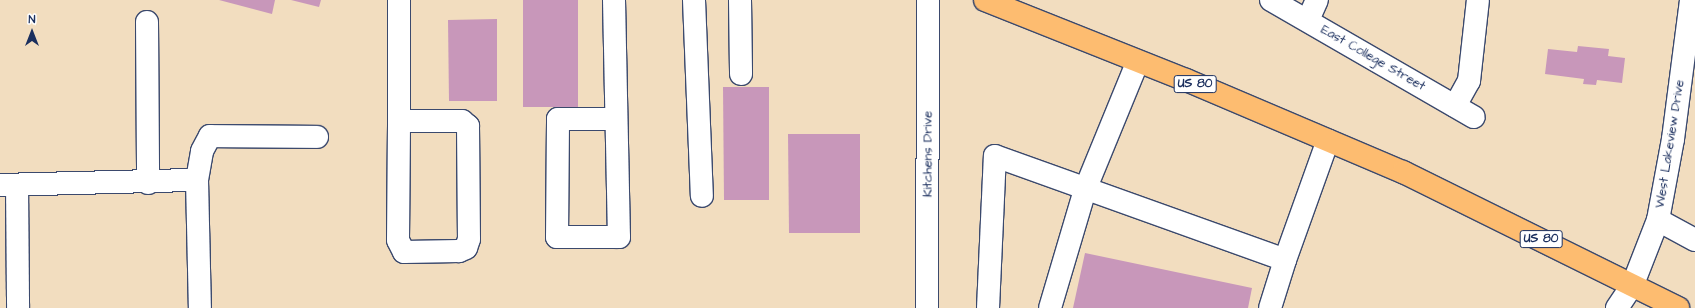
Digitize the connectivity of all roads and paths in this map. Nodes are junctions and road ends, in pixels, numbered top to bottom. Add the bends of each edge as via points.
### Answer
1 (399, 0) edge
2 (614, 0) edge
3 (694, 0) edge
4 (740, 0) edge
5 (928, 0) edge
6 (984, 0) edge
7 (1271, 0) edge
8 (1317, 0) edge
9 (1478, 0) edge
10 (1691, 0) edge
11 (1308, 20) junction
12 (147, 22) dead end
13 (1138, 61) junction
14 (742, 74) dead end
15 (1455, 106) junction
16 (1474, 117) dead end
17 (616, 118) junction
18 (398, 121) junction
19 (317, 137) dead end
20 (1328, 140) junction
21 (197, 180) junction
22 (148, 183) junction
23 (8, 185) edge
24 (1085, 190) junction
25 (702, 196) dead end
26 (1658, 220) junction
27 (1695, 240) edge
28 (1285, 260) junction
29 (1633, 284) junction
30 (18, 308) edge
31 (200, 308) edge
32 (927, 308) edge
33 (988, 308) edge
34 (1050, 308) edge
35 (1270, 308) edge
36 (1617, 308) edge
37 (1678, 308) edge

1 - 18 street
2 - 17 street
3 - 25 street
4 - 14 street
5 - 32 street, Kitchens Drive
6 - 13 main road, US 80
7 - 11 street, East College Street
8 - 11 street
9 - 15 street via 1469,81
10 - 26 street, West Lakeview Drive via 1673,139
11 - 15 street, East College Street
12 - 22 street
13 - 20 main road, US 80
13 - 24 street
15 - 16 street, East College Street
17 - 17 street via 619,237 557,237 558,119
18 - 18 street via 398,240 401,250 459,252 466,248 469,239 468,126 462,121
19 - 21 street via 210,136 202,151
20 - 28 street
20 - 29 main road, US 80 via 1403,172
21 - 22 street
21 - 31 street
22 - 23 street
23 - 30 street
24 - 28 street
24 - 33 street via 995,156
24 - 34 street
26 - 27 street
26 - 29 street, West Lakeview Drive
28 - 35 street
29 - 36 street, West Lakeview Drive
29 - 37 main road, US 80

